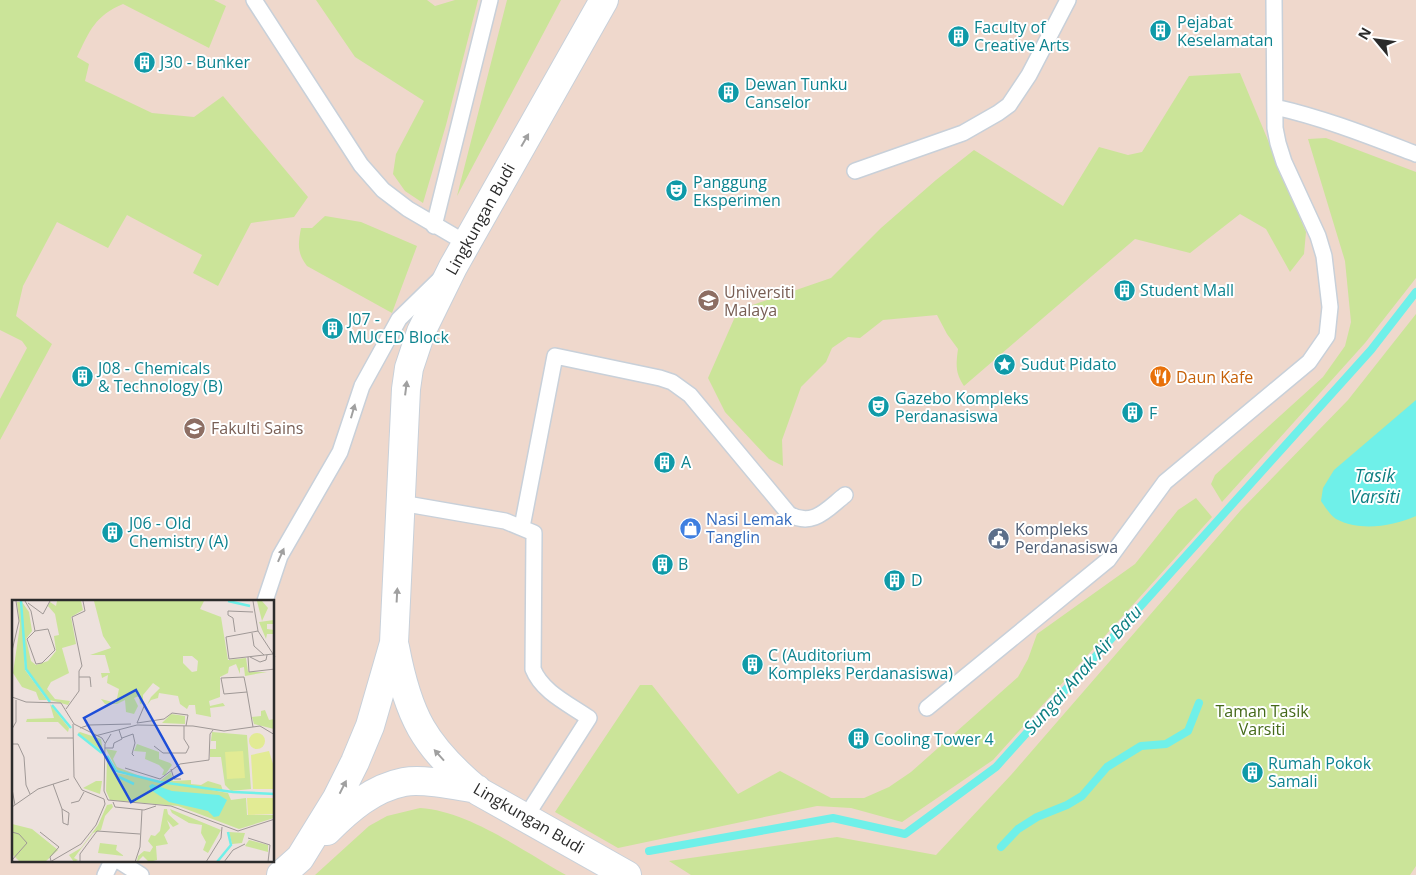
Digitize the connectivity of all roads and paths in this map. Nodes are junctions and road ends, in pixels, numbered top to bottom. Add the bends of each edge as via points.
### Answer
1 (254, 0) edge
2 (490, 0) edge
3 (604, 0) edge
4 (1068, 0) edge
5 (1274, 0) edge
6 (1275, 107) junction
7 (1416, 154) edge
8 (855, 171) dead end
9 (434, 226) junction
10 (466, 243) junction
11 (453, 267) junction
12 (845, 494) dead end
13 (401, 503) junction
14 (522, 527) junction
15 (265, 600) edge
16 (394, 644) junction
17 (927, 708) dead end
18 (477, 789) junction
19 (525, 818) junction
20 (112, 862) edge
21 (121, 862) edge
22 (290, 867) edge
23 (106, 875) edge
24 (142, 875) edge
25 (626, 875) edge

1 - 9 lane via 361,165 383,190
2 - 9 lane
10 -> 3 street, Lingkungan Budi
4 - 8 lane via 1029,75 1009,105 998,114 963,132
5 - 6 lane
6 - 7 lane via 1339,124
6 - 17 lane via 1278,143 1324,256 1330,321 1320,350 1310,362 1165,482 1108,560
9 - 10 lane
10 - 11 street, Lingkungan Budi
13 -> 11 street, Lingkungan Budi via 409,368 421,332
15 -> 11 lane via 280,556 340,452 362,386 399,319
12 - 14 lane via 816,517 796,518 789,514 690,395 676,384 555,356
13 - 14 lane via 505,521
16 -> 13 street, Lingkungan Budi
14 - 19 lane via 534,533 533,669 544,687 589,718
18 -> 16 street, Lingkungan Budi via 431,746 420,728 403,688
22 -> 16 street, Lingkungan Budi via 337,798 355,762 370,726
18 - 19 street, Lingkungan Budi
18 - 22 street via 406,781 380,789 347,811
19 - 25 street, Lingkungan Budi
20 - 23 lane
21 - 24 lane

